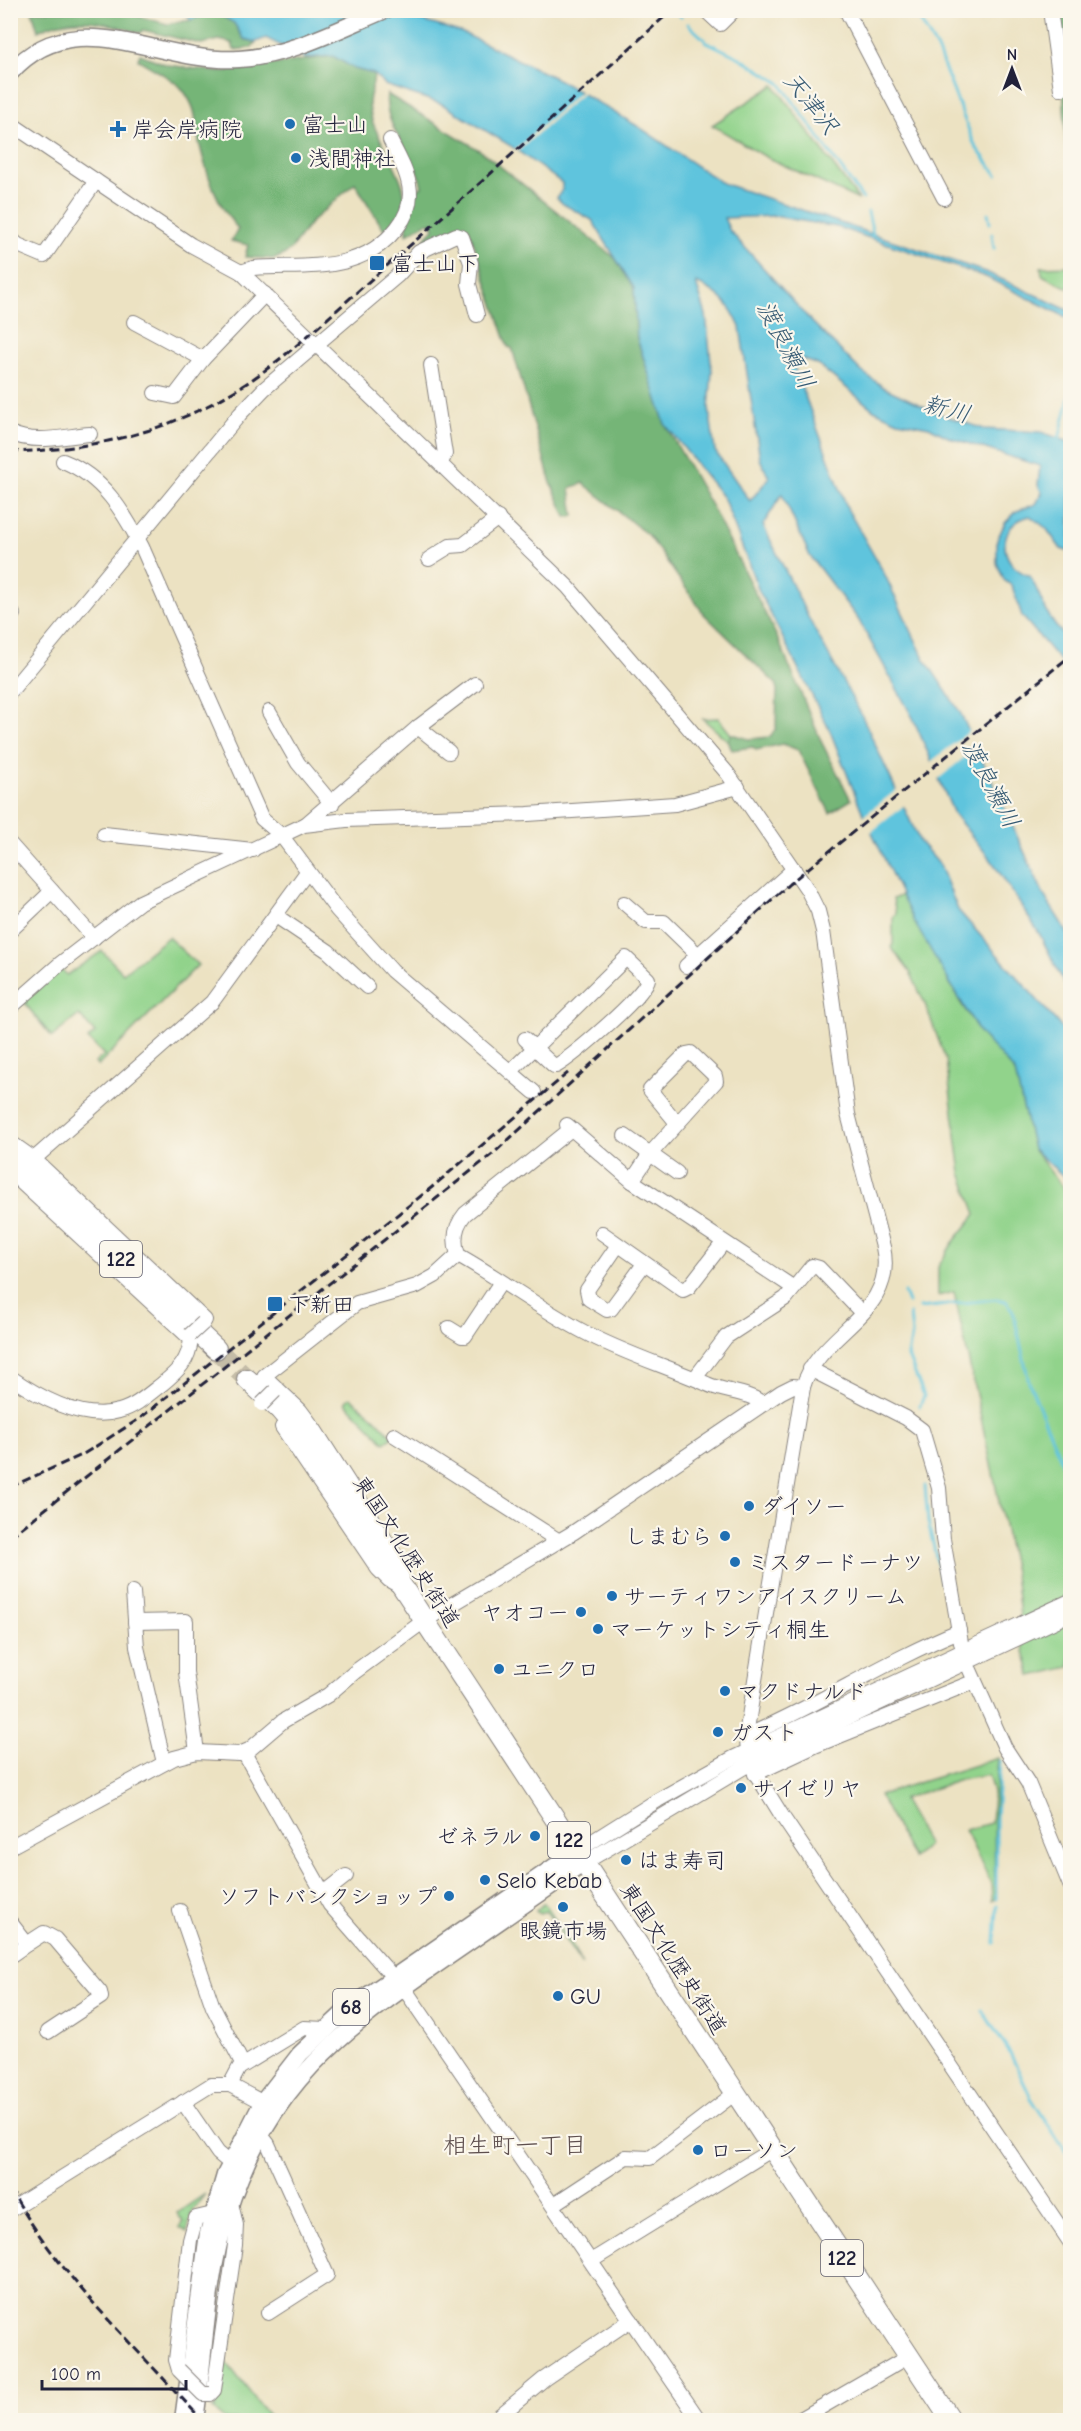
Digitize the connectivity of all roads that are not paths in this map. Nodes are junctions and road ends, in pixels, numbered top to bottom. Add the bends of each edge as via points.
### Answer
1 (385, 10) edge
2 (705, 10) edge
3 (734, 10) edge
4 (846, 10) edge
5 (1050, 10) edge
6 (10, 73) edge
7 (1061, 89) dead end
8 (13, 129) edge
9 (390, 140) dead end
10 (96, 181) junction
11 (944, 198) dead end
12 (10, 238) edge
13 (241, 272) junction
14 (265, 294) junction
15 (477, 315) dead end
16 (134, 322) dead end
17 (318, 344) junction
18 (203, 358) junction
19 (431, 365) dead end
20 (155, 393) dead end
21 (10, 433) edge
22 (90, 434) dead end
23 (63, 461) dead end
24 (441, 463) junction
25 (498, 518) junction
26 (137, 537) junction
27 (429, 559) dead end
28 (475, 684) dead end
29 (10, 692) edge
30 (269, 712) dead end
31 (418, 727) junction
32 (448, 752) dead end
33 (738, 788) junction
34 (332, 804) junction
35 (304, 825) junction
36 (104, 834) dead end
37 (281, 835) junction
38 (253, 850) junction
39 (13, 852) edge
40 (794, 869) junction
41 (307, 872) junction
42 (52, 891) junction
43 (624, 903) dead end
44 (276, 916) junction
45 (10, 931) edge
46 (94, 938) junction
47 (698, 955) junction
48 (686, 966) dead end
49 (367, 987) dead end
50 (10, 1008) edge
51 (529, 1043) junction
52 (511, 1071) junction
53 (534, 1092) dead end
54 (677, 1123) junction
55 (625, 1136) dead end
56 (10, 1142) edge
57 (650, 1154) junction
58 (10, 1156) edge
59 (34, 1160) junction
60 (10, 1172) edge
61 (677, 1173) dead end
62 (632, 1181) junction
63 (602, 1233) dead end
64 (723, 1243) junction
65 (618, 1245) junction
66 (458, 1255) junction
67 (644, 1264) junction
68 (501, 1282) junction
69 (794, 1288) junction
70 (862, 1313) junction
71 (449, 1328) dead end
72 (190, 1335) junction
73 (216, 1349) tunnel mouth
74 (810, 1369) junction
75 (10, 1377) edge
76 (695, 1378) junction
77 (247, 1379) tunnel mouth
78 (803, 1387) junction
79 (276, 1390) junction
80 (763, 1404) junction
81 (394, 1435) dead end
82 (559, 1541) junction
83 (401, 1587) junction
84 (133, 1592) dead end
85 (1071, 1601) edge
86 (1071, 1614) edge
87 (424, 1621) junction
88 (135, 1622) junction
89 (983, 1648) junction
90 (197, 1752) junction
91 (244, 1753) junction
92 (750, 1756) junction
93 (164, 1763) junction
94 (10, 1848) edge
95 (580, 1857) junction
96 (346, 1876) dead end
97 (1071, 1885) edge
98 (323, 1894) junction
99 (180, 1911) dead end
100 (10, 1923) edge
101 (27, 1944) junction
102 (10, 1956) edge
103 (398, 1983) junction
104 (325, 2029) junction
105 (48, 2032) dead end
106 (243, 2065) junction
107 (230, 2085) junction
108 (734, 2094) junction
109 (183, 2102) junction
110 (269, 2106) junction
111 (261, 2135) junction
112 (771, 2150) junction
113 (230, 2163) junction
114 (231, 2203) junction
115 (553, 2205) junction
116 (10, 2210) edge
117 (213, 2214) junction
118 (1071, 2242) edge
119 (591, 2261) junction
120 (268, 2313) dead end
121 (631, 2320) junction
122 (908, 2357) junction
123 (497, 2418) dead end
124 (183, 2421) edge
125 (195, 2421) edge
126 (699, 2421) edge
127 (799, 2421) edge
128 (951, 2421) edge

1 - 6 main road via 295,46 256,57 201,57 118,36 82,31 60,34 29,52
2 - 3 street via 720,24
4 - 11 street
5 - 7 street
8 - 10 street
9 - 13 street via 406,173 410,204 404,220 378,248 352,261
10 - 12 street via 44,256
10 - 13 street via 191,245
13 - 14 street
14 - 17 street
14 - 18 street
15 - 17 street via 469,284 471,263 462,237 456,236 419,252
16 - 18 street
17 - 24 street
17 - 26 street via 240,414
18 - 20 street via 174,397
19 - 24 street via 445,454
21 - 22 street via 35,439
23 - 26 street via 108,491
24 - 25 street
25 - 27 street via 463,545 450,546
25 - 33 street via 568,587
26 - 29 street
26 - 37 street via 256,807 268,826
28 - 31 street
30 - 34 street via 304,772
31 - 32 street
31 - 34 street
33 - 35 street via 675,804
33 - 40 street
34 - 35 street
35 - 37 street
36 - 38 street
37 - 38 street
37 - 41 street
38 - 46 street via 140,902
39 - 42 street
40 - 47 street
40 - 70 street via 821,921 848,1114 885,1262 879,1292
41 - 44 street
41 - 52 street via 392,971
42 - 45 street
42 - 46 street
43 - 47 street via 646,922 664,921
44 - 49 street via 328,951
44 - 59 street via 212,1002
46 - 50 street
47 - 48 street
51 - 51 street via 626,958 648,979 628,1007 559,1065 554,1066
51 - 52 street
52 - 53 street
54 - 54 street via 650,1090 691,1053 716,1076 716,1081
54 - 57 street
55 - 57 street
56 - 59 street
57 - 61 street
57 - 62 street
58 - 73 highway, 122
59 - 72 street, bridge via 205,1320
60 - 72 street
62 - 64 street
62 - 66 street via 569,1127 465,1214 455,1235
63 - 65 street
64 - 67 street via 687,1290
64 - 69 street
65 - 67 street
65 - 67 street via 587,1290 589,1299 611,1309
66 - 68 street
66 - 79 street via 417,1286 357,1303 264,1376
68 - 71 street via 465,1336
68 - 76 street via 603,1343
69 - 70 street via 809,1268 817,1267
69 - 76 street via 783,1300 726,1337
70 - 74 street
72 - 75 street via 189,1352 179,1371 118,1412 100,1414 59,1404
74 - 78 street
74 - 92 street via 922,1430 939,1488 943,1539 960,1637
76 - 80 street
77 - 83 highway, 東国文化歴史街道 / 122 via 307,1442
78 - 80 street via 787,1388
78 - 92 street
79 - 83 street via 315,1430 397,1558
79 - 83 street, bridge via 262,1404 287,1432 378,1569
80 - 82 street
81 - 82 street
82 - 87 street
83 - 87 highway, 東国文化歴史街道 / 122
84 - 88 street
85 - 89 street
86 - 89 street
87 - 91 street
87 - 95 highway, 東国文化歴史街道 / 122
88 - 90 street via 186,1621 186,1672
88 - 93 street via 137,1647
89 - 92 street
90 - 91 street
90 - 93 street
91 - 98 street
92 - 95 street
92 - 97 street via 818,1744 971,1676 1005,1748 1028,1783
92 - 118 street
93 - 94 street
95 - 103 main road, 68
95 - 108 highway, 東国文化歴史街道 / 122
96 - 98 street
98 - 103 street
99 - 106 street via 213,2007
100 - 101 street
101 - 102 street
101 - 105 street via 44,1933 49,1935 101,1997
103 - 104 main road, 68
103 - 110 main road, 68
103 - 115 street
104 - 106 street via 304,2028
104 - 110 main road, 68 via 292,2064
106 - 107 street
107 - 109 street via 211,2085
107 - 110 street
108 - 112 highway, 東国文化歴史街道 / 122
108 - 115 street via 650,2158 626,2157
109 - 113 street via 218,2153
109 - 116 street
110 - 111 main road, 68
110 - 113 main road, 68
111 - 114 main road, 68
111 - 120 street via 327,2275
112 - 119 street
112 - 122 highway, 東国文化歴史街道 / 122
113 - 117 main road, 68
114 - 117 street, bridge via 235,2245 214,2390 203,2394 179,2370 176,2360 190,2240 196,2218
114 - 125 main road, 68 via 213,2284
115 - 119 street
117 - 124 main road, 68 via 204,2250
119 - 121 street
121 - 123 street via 543,2379
121 - 126 street
122 - 127 street
122 - 128 highway, 東国文化歴史街道 / 122

